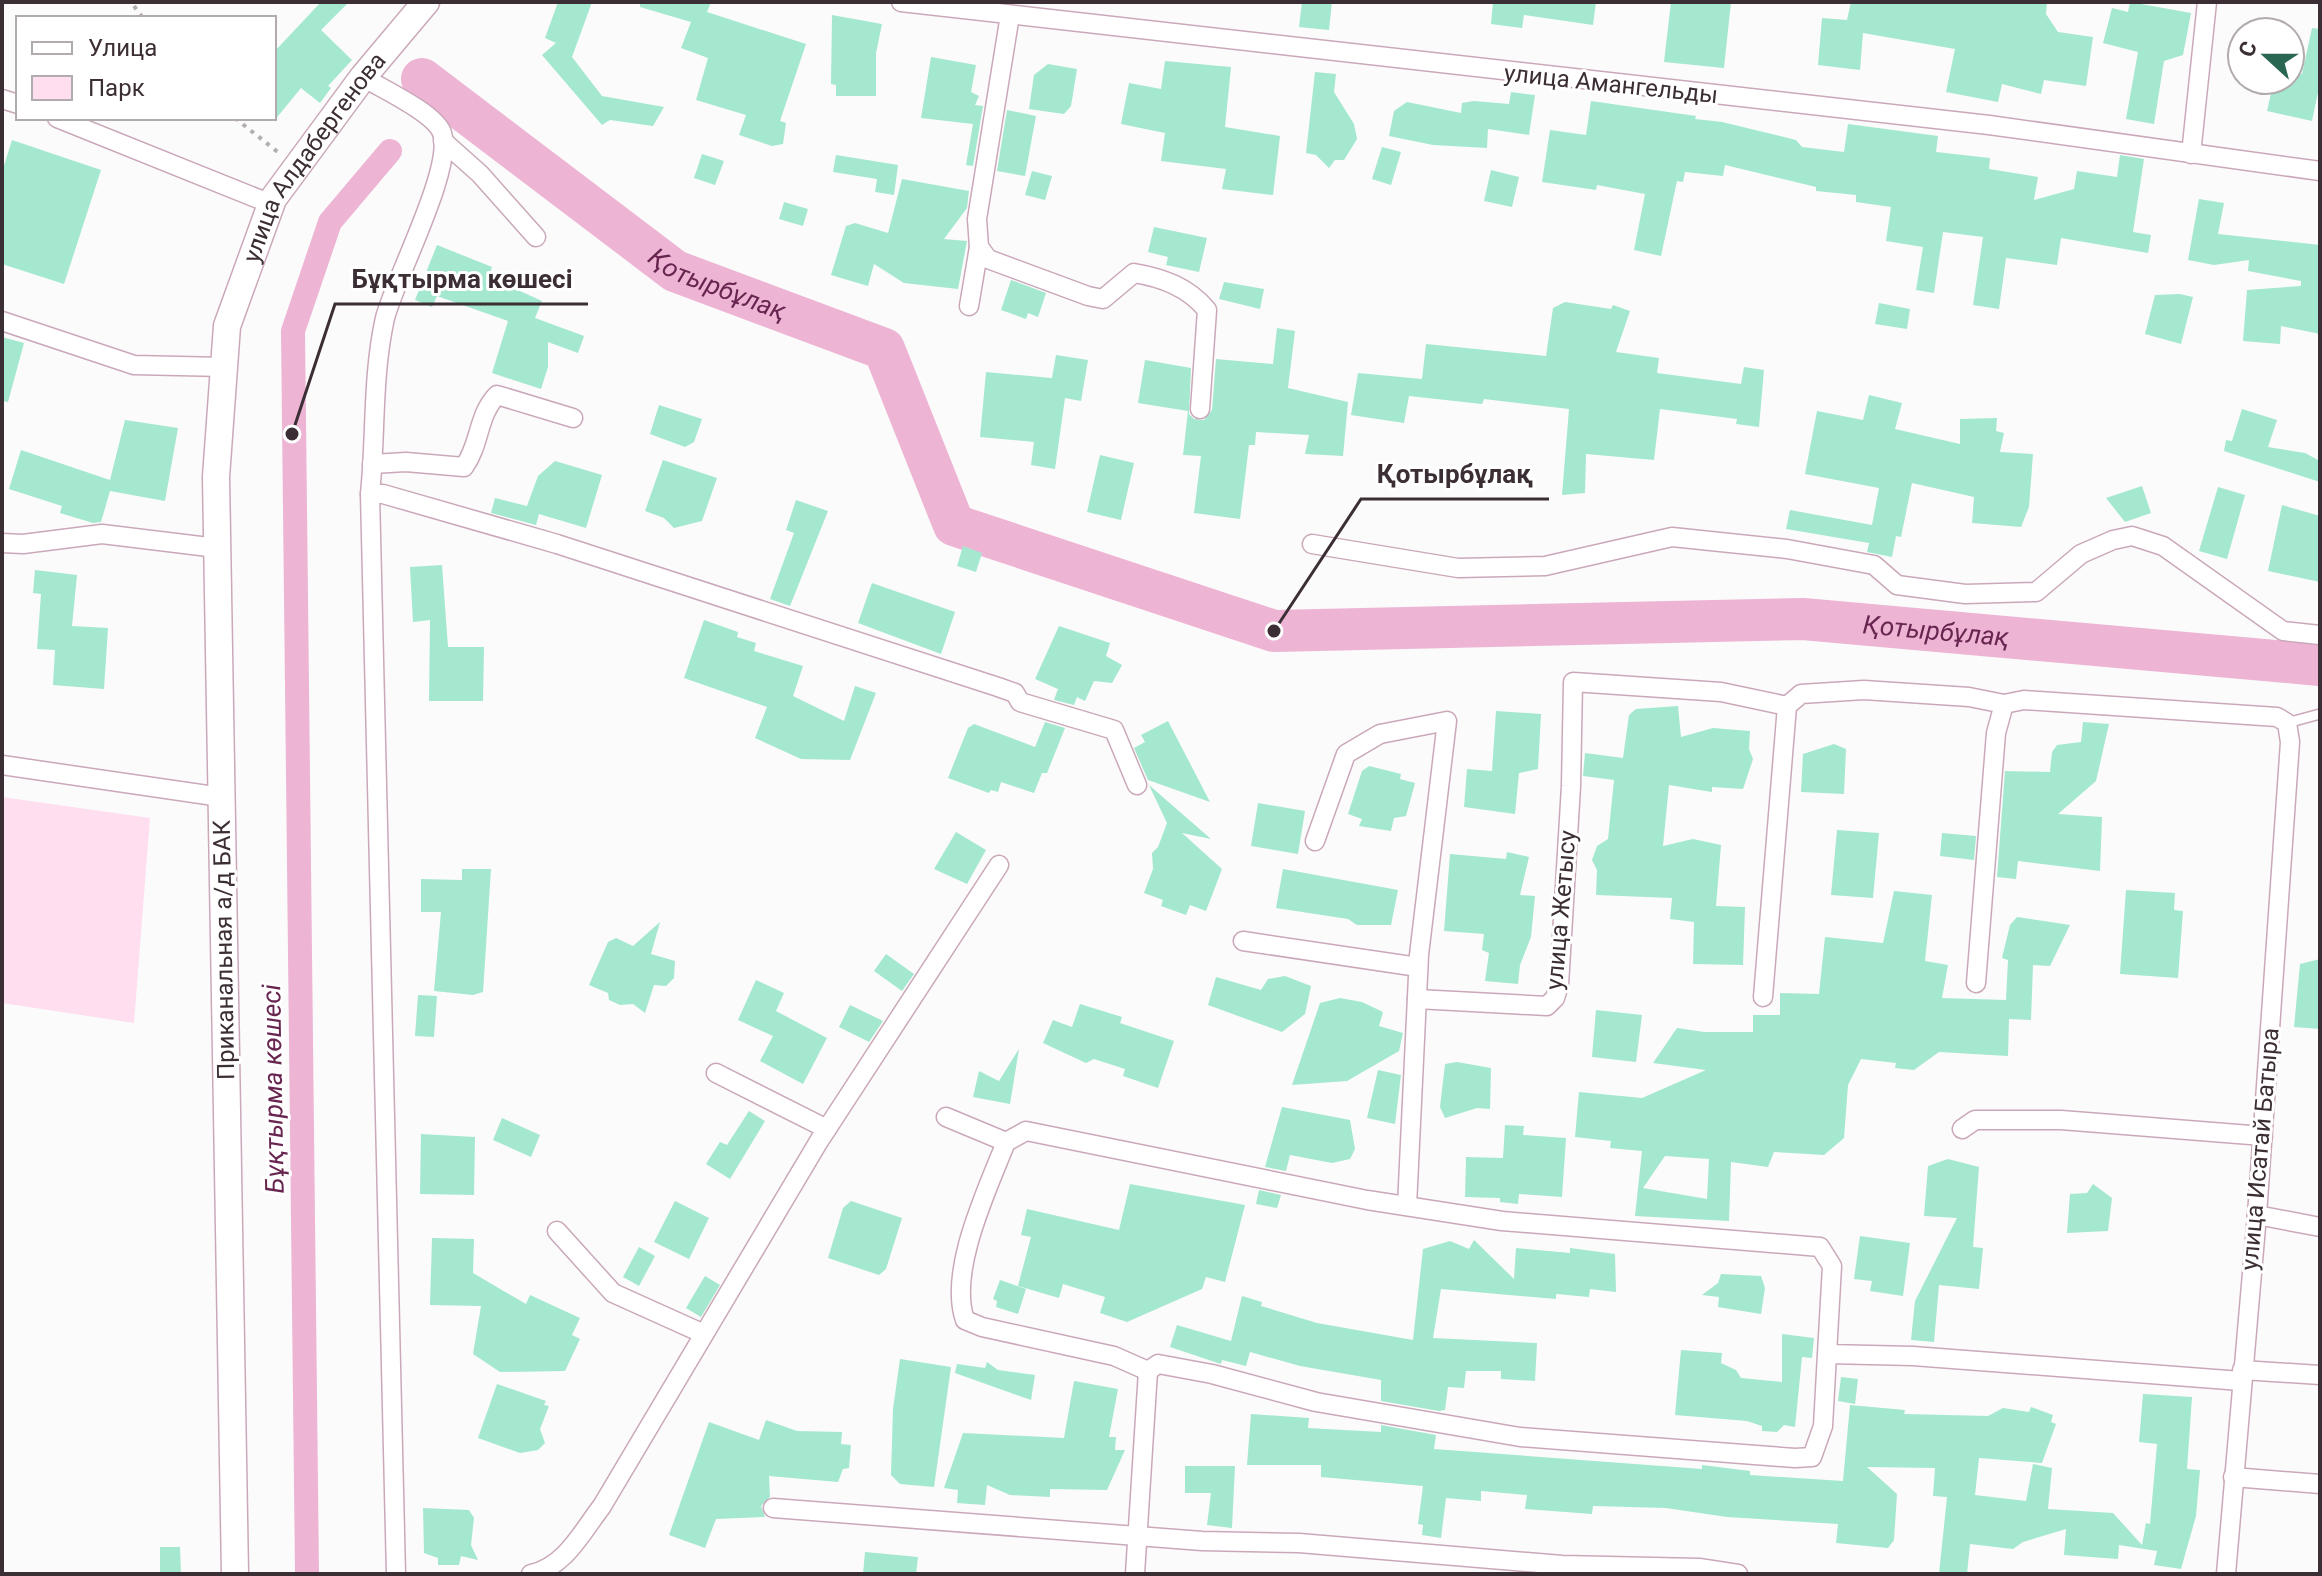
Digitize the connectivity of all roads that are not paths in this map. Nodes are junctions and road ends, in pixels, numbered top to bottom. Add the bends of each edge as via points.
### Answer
1 (426, 2) edge
2 (901, 2) edge
3 (2207, 2) edge
4 (1010, 15) junction
5 (363, 77) junction
6 (62, 120) edge
7 (443, 141) junction
8 (2191, 154) junction
9 (2320, 171) edge
10 (271, 204) junction
11 (536, 237) dead end
12 (979, 247) junction
13 (969, 306) dead end
14 (2, 321) edge
15 (227, 326) joint
16 (224, 367) junction
17 (1200, 409) dead end
18 (573, 418) dead end
19 (372, 464) junction
20 (370, 494) junction
21 (2, 543) edge
22 (1312, 544) dead end
23 (217, 548) junction
24 (2320, 635) edge
25 (2004, 704) junction
26 (1787, 706) junction
27 (2320, 714) edge
28 (2287, 723) junction
29 (2, 765) edge
30 (1137, 785) dead end
31 (221, 797) junction
32 (1315, 841) dead end
33 (999, 865) dead end
34 (1243, 941) dead end
35 (1418, 967) junction
36 (1976, 983) dead end
37 (1763, 997) dead end
38 (1417, 999) junction
39 (716, 1073) dead end
40 (946, 1117) dead end
41 (827, 1129) junction
42 (1962, 1129) dead end
43 (2263, 1136) junction
44 (1006, 1142) junction
45 (1407, 1206) junction
46 (2257, 1215) junction
47 (2320, 1227) edge
48 (557, 1231) dead end
49 (704, 1334) junction
50 (1827, 1354) junction
51 (1148, 1371) junction
52 (2241, 1375) junction
53 (2320, 1375) edge
54 (2233, 1477) junction
55 (2320, 1484) edge
56 (773, 1508) dead end
57 (1138, 1534) junction
58 (235, 1574) edge
59 (396, 1574) edge
60 (531, 1574) edge
61 (1135, 1574) edge
62 (1738, 1574) edge
63 (2226, 1574) edge

1 - 5 main road, улица Алдабергенова
2 - 4 street, улица Амангельды
3 - 8 street
4 - 8 street, улица Амангельды via 1989,125
4 - 12 street via 977,219
5 - 7 street via 432,119
5 - 10 main road, улица Алдабергенова
6 - 10 street
7 - 11 street
7 - 19 street via 438,178 385,318 373,405
8 - 9 street, улица Амангельды
10 - 15 main road, улица Алдабергенова
12 - 13 street
12 - 17 street via 988,259 1088,296 1103,299 1134,273 1158,277 1195,295 1207,310
14 - 16 street via 134,365
15 - 16 main road, Приканальная а/д БАК
16 - 23 main road, Приканальная а/д БАК
18 - 19 street via 497,395 485,408 475,451 464,467
19 - 20 street
20 - 30 street via 557,544 998,687 1015,693 1020,702 1114,730
20 - 59 street
21 - 23 street via 102,534
22 - 24 street via 1458,568 1545,566 1672,537 1874,565 1897,585 1965,594 2036,592 2081,554 2132,536 2163,546 2283,631
23 - 31 main road, Приканальная а/д БАК
25 - 26 street via 1864,690 1801,694
25 - 28 street via 2024,700 2176,708 2277,717
25 - 36 street via 1996,733
26 - 37 street
26 - 38 street, улица Жетысу via 1721,692 1573,682 1555,998 1547,1006
27 - 28 lane
28 - 43 street, улица Исатай Батыра via 2290,742
29 - 31 street
31 - 58 main road, Приканальная а/д БАК
32 - 35 street via 1346,754 1380,734 1447,721
33 - 41 street
34 - 35 street
35 - 38 street
38 - 45 street
39 - 41 street
40 - 44 street
41 - 49 street
42 - 43 street via 1975,1120 2061,1120
43 - 46 street, улица Исатай Батыра
44 - 45 street via 1026,1131 1047,1132 1118,1151
44 - 51 street via 962,1272 959,1302 965,1320 1114,1356
45 - 50 street via 1502,1221 1820,1247 1832,1266
46 - 47 street
46 - 52 street, улица Исатай Батыра
48 - 49 street via 613,1293
49 - 60 street via 602,1506 562,1559
50 - 51 street via 1823,1426 1812,1457 1795,1458 1520,1437 1316,1402 1158,1364
50 - 52 street
51 - 57 street
52 - 53 street
52 - 54 street, улица Исатай Батыра
54 - 55 street
54 - 63 street, улица Исатай Батыра
56 - 57 street
57 - 61 street
57 - 62 street

